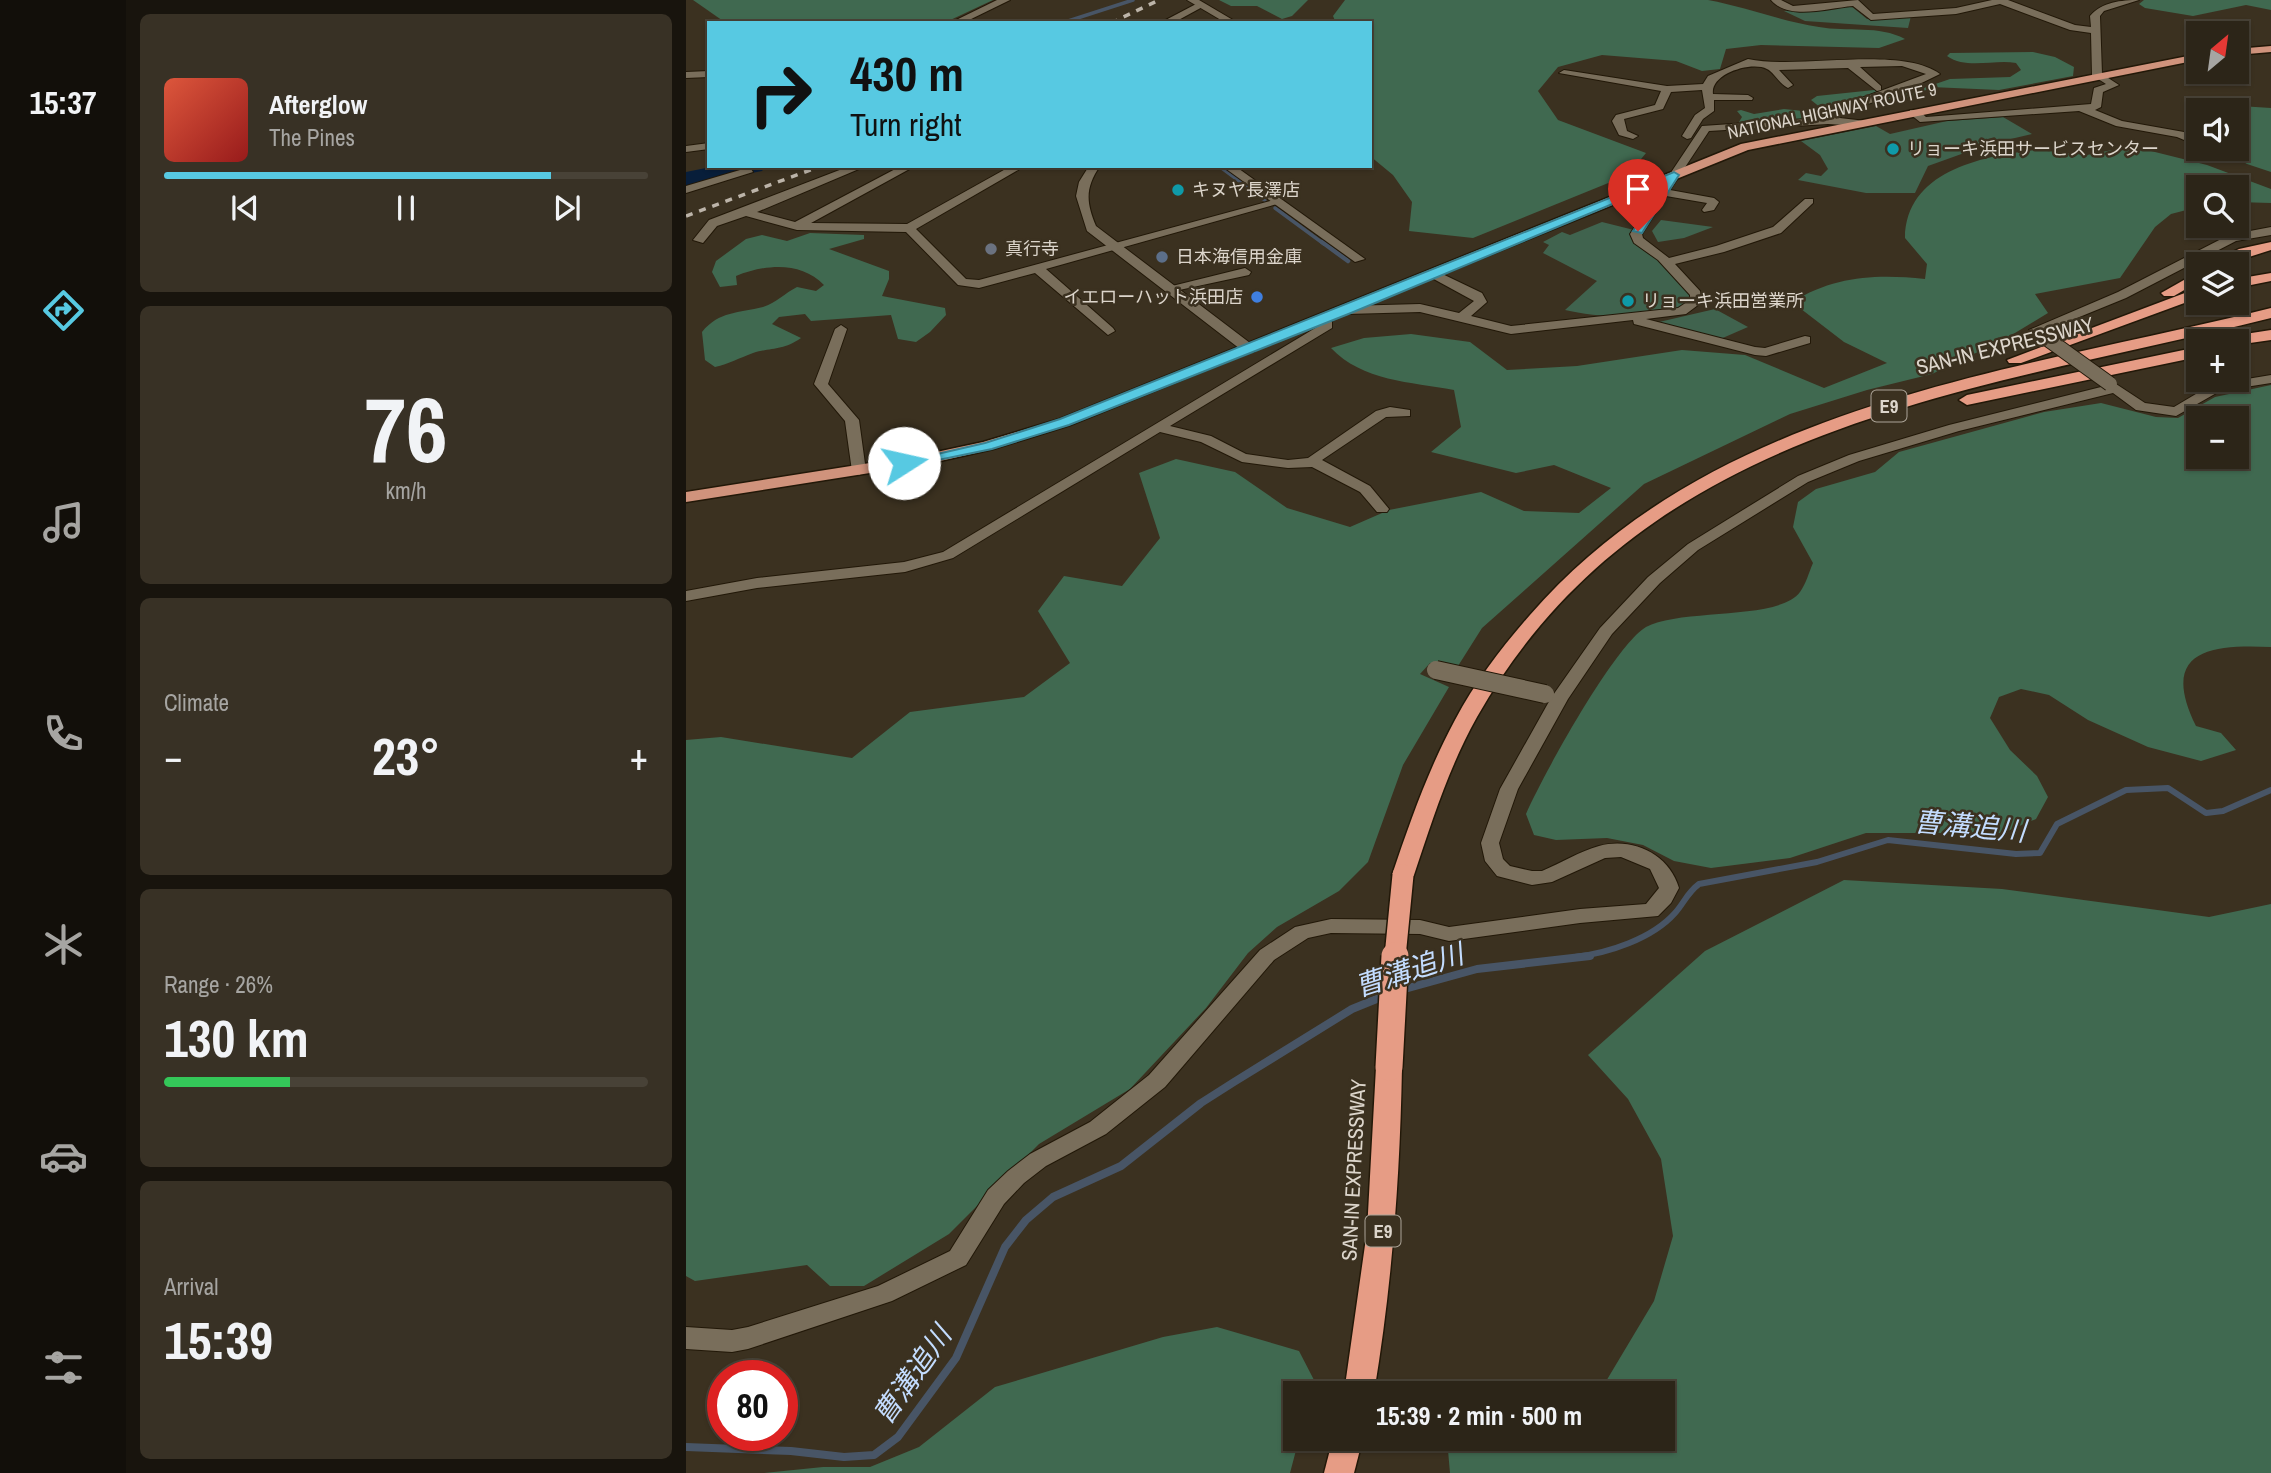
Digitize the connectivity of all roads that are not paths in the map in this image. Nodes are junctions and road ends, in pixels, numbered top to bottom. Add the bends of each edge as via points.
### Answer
1 (1004, 0) edge
2 (1776, 0) edge
3 (1918, 0) edge
4 (1999, 0) edge
5 (2134, 0) edge
6 (1854, 2) edge
7 (1197, 3) edge
8 (1933, 13) junction
9 (959, 21) edge
10 (1168, 21) edge
11 (1229, 21) edge
12 (2095, 30) junction
13 (2271, 49) edge
14 (2249, 53) edge
15 (2249, 55) edge
16 (2271, 55) edge
17 (2186, 61) edge
18 (1852, 66) junction
19 (1771, 67) junction
20 (1564, 73) dead end
21 (707, 74) edge
22 (686, 75) edge
23 (2097, 75) junction
24 (1788, 85) dead end
25 (1877, 88) dead end
26 (1667, 89) junction
27 (1708, 92) junction
28 (1748, 98) dead end
29 (2082, 109) junction
30 (1914, 112) junction
31 (1829, 121) junction
32 (1863, 123) junction
33 (1633, 136) dead end
34 (2186, 138) edge
35 (1694, 143) junction
36 (707, 146) edge
37 (686, 151) edge
38 (707, 152) edge
39 (744, 168) edge
40 (855, 168) edge
41 (906, 168) edge
42 (1016, 168) edge
43 (1093, 168) edge
44 (1230, 168) edge
45 (1674, 175) junction
46 (686, 190) edge
47 (1663, 192) junction
48 (1809, 201) dead end
49 (1278, 202) junction
50 (1708, 210) dead end
51 (745, 212) junction
52 (796, 226) junction
53 (908, 228) junction
54 (2271, 231) edge
55 (699, 240) dead end
56 (2271, 246) edge
57 (1114, 247) junction
58 (2244, 252) edge
59 (1359, 259) dead end
60 (1666, 262) junction
61 (1037, 268) junction
62 (1245, 272) dead end
63 (1434, 274) junction
64 (2271, 277) edge
65 (2186, 282) edge
66 (2249, 282) edge
67 (1170, 288) junction
68 (2186, 298) edge
69 (1347, 310) junction
70 (2271, 313) edge
71 (1462, 317) junction
72 (1628, 318) junction
73 (1327, 325) dead end
74 (841, 329) dead end
75 (2102, 329) junction
76 (1108, 331) dead end
77 (2271, 335) edge
78 (2249, 338) edge
79 (1805, 340) dead end
80 (2271, 340) edge
81 (2249, 344) edge
82 (1248, 349) junction
83 (2186, 353) edge
84 (1266, 362) junction
85 (2271, 379) edge
86 (2113, 386) junction
87 (1405, 412) dead end
88 (1157, 428) junction
89 (1314, 462) junction
90 (1730, 468) junction
91 (859, 471) junction
92 (686, 497) edge
93 (1382, 509) dead end
94 (686, 596) edge
95 (1552, 600) junction
96 (1436, 670) dead end
97 (1553, 696) junction
98 (686, 1338) edge
99 (1361, 1381) edge
100 (1345, 1451) edge
101 (1339, 1473) edge

1 - 9 street
2 - 6 street via 1793,9
3 - 8 street
4 - 8 street
4 - 12 street via 2073,28
5 - 12 street via 2097,11
6 - 8 street via 1871,16
7 - 10 street
7 - 11 street
12 - 23 street
13 - 14 highway
15 - 16 highway
17 - 23 highway, NATIONAL HIGHWAY ROUTE 9
18 - 19 street
18 - 25 street
18 - 31 street via 1903,63 1934,74 1828,114
19 - 24 street
19 - 27 street via 1748,62 1715,75
20 - 26 street
21 - 22 street
23 - 29 street via 2114,85 2098,90 2096,107
23 - 30 highway, NATIONAL HIGHWAY ROUTE 9
26 - 27 street
26 - 33 street via 1659,107 1617,121 1623,133
27 - 28 street
27 - 35 street via 1708,113 1699,117 1685,138
29 - 30 street via 1934,122
29 - 34 street via 2102,119
30 - 32 highway, NATIONAL HIGHWAY ROUTE 9
31 - 32 street
31 - 35 street via 1706,128
32 - 45 highway, NATIONAL HIGHWAY ROUTE 9 via 1745,147
35 - 45 street
36 - 37 street
37 - 38 street
39 - 46 street
40 - 51 street
41 - 52 street
42 - 53 street
43 - 57 street via 1083,181 1081,203 1091,228
44 - 49 street
45 - 47 street
45 - 63 highway, NATIONAL HIGHWAY ROUTE 9
47 - 50 street via 1710,200
47 - 60 street via 1636,234
48 - 60 street via 1777,230
49 - 57 street
49 - 59 street
51 - 52 street
51 - 55 street via 713,223
52 - 53 street
53 - 61 street via 962,282 979,284
54 - 86 street, bridge via 2233,238 2122,295 2036,330
56 - 58 highway
57 - 61 street
57 - 67 street
60 - 72 street via 1689,284 1696,302 1681,312
61 - 76 street
62 - 67 street
63 - 69 highway, NATIONAL HIGHWAY ROUTE 9
63 - 71 street via 1478,296 1481,302
64 - 66 highway
65 - 75 highway
67 - 82 street
68 - 75 highway
69 - 71 street via 1420,307
69 - 82 highway, NATIONAL HIGHWAY ROUTE 9
70 - 90 highway, SAN-IN EXPRESSWAY / E9 via 1887,406 1804,435
71 - 72 street via 1511,330
72 - 79 street via 1755,351
73 - 84 street
74 - 91 street via 821,384 852,420
75 - 95 highway via 2007,362 1828,412 1722,457 1630,518 1577,564
77 - 78 highway
80 - 81 highway
82 - 84 street
82 - 91 highway, NATIONAL HIGHWAY ROUTE 9 via 1065,422 987,446
83 - 90 highway via 1929,409 1775,462
84 - 88 street
85 - 86 street via 2216,388 2176,412 2141,407
86 - 97 street via 1854,458 1803,479 1692,547 1606,631
87 - 89 street via 1381,414
88 - 89 street via 1206,439 1241,458
88 - 94 street via 948,555 920,564
89 - 93 street via 1365,489
90 - 95 highway, SAN-IN EXPRESSWAY / E9 via 1628,533
91 - 92 highway, NATIONAL HIGHWAY ROUTE 9
95 - 99 highway, SAN-IN EXPRESSWAY / E9, bridge via 1488,677 1468,711 1430,788 1403,875 1396,935 1382,1251
96 - 97 street, bridge
97 - 98 street via 1509,789 1490,843 1494,861 1504,871 1532,878 1545,877 1602,852 1639,855 1657,864 1669,888 1651,911 1449,934 1420,927 1331,926 1302,932 1267,955 1157,1081 1098,1128 1016,1177 996,1197 958,1258 884,1294 748,1338
100 - 101 highway

